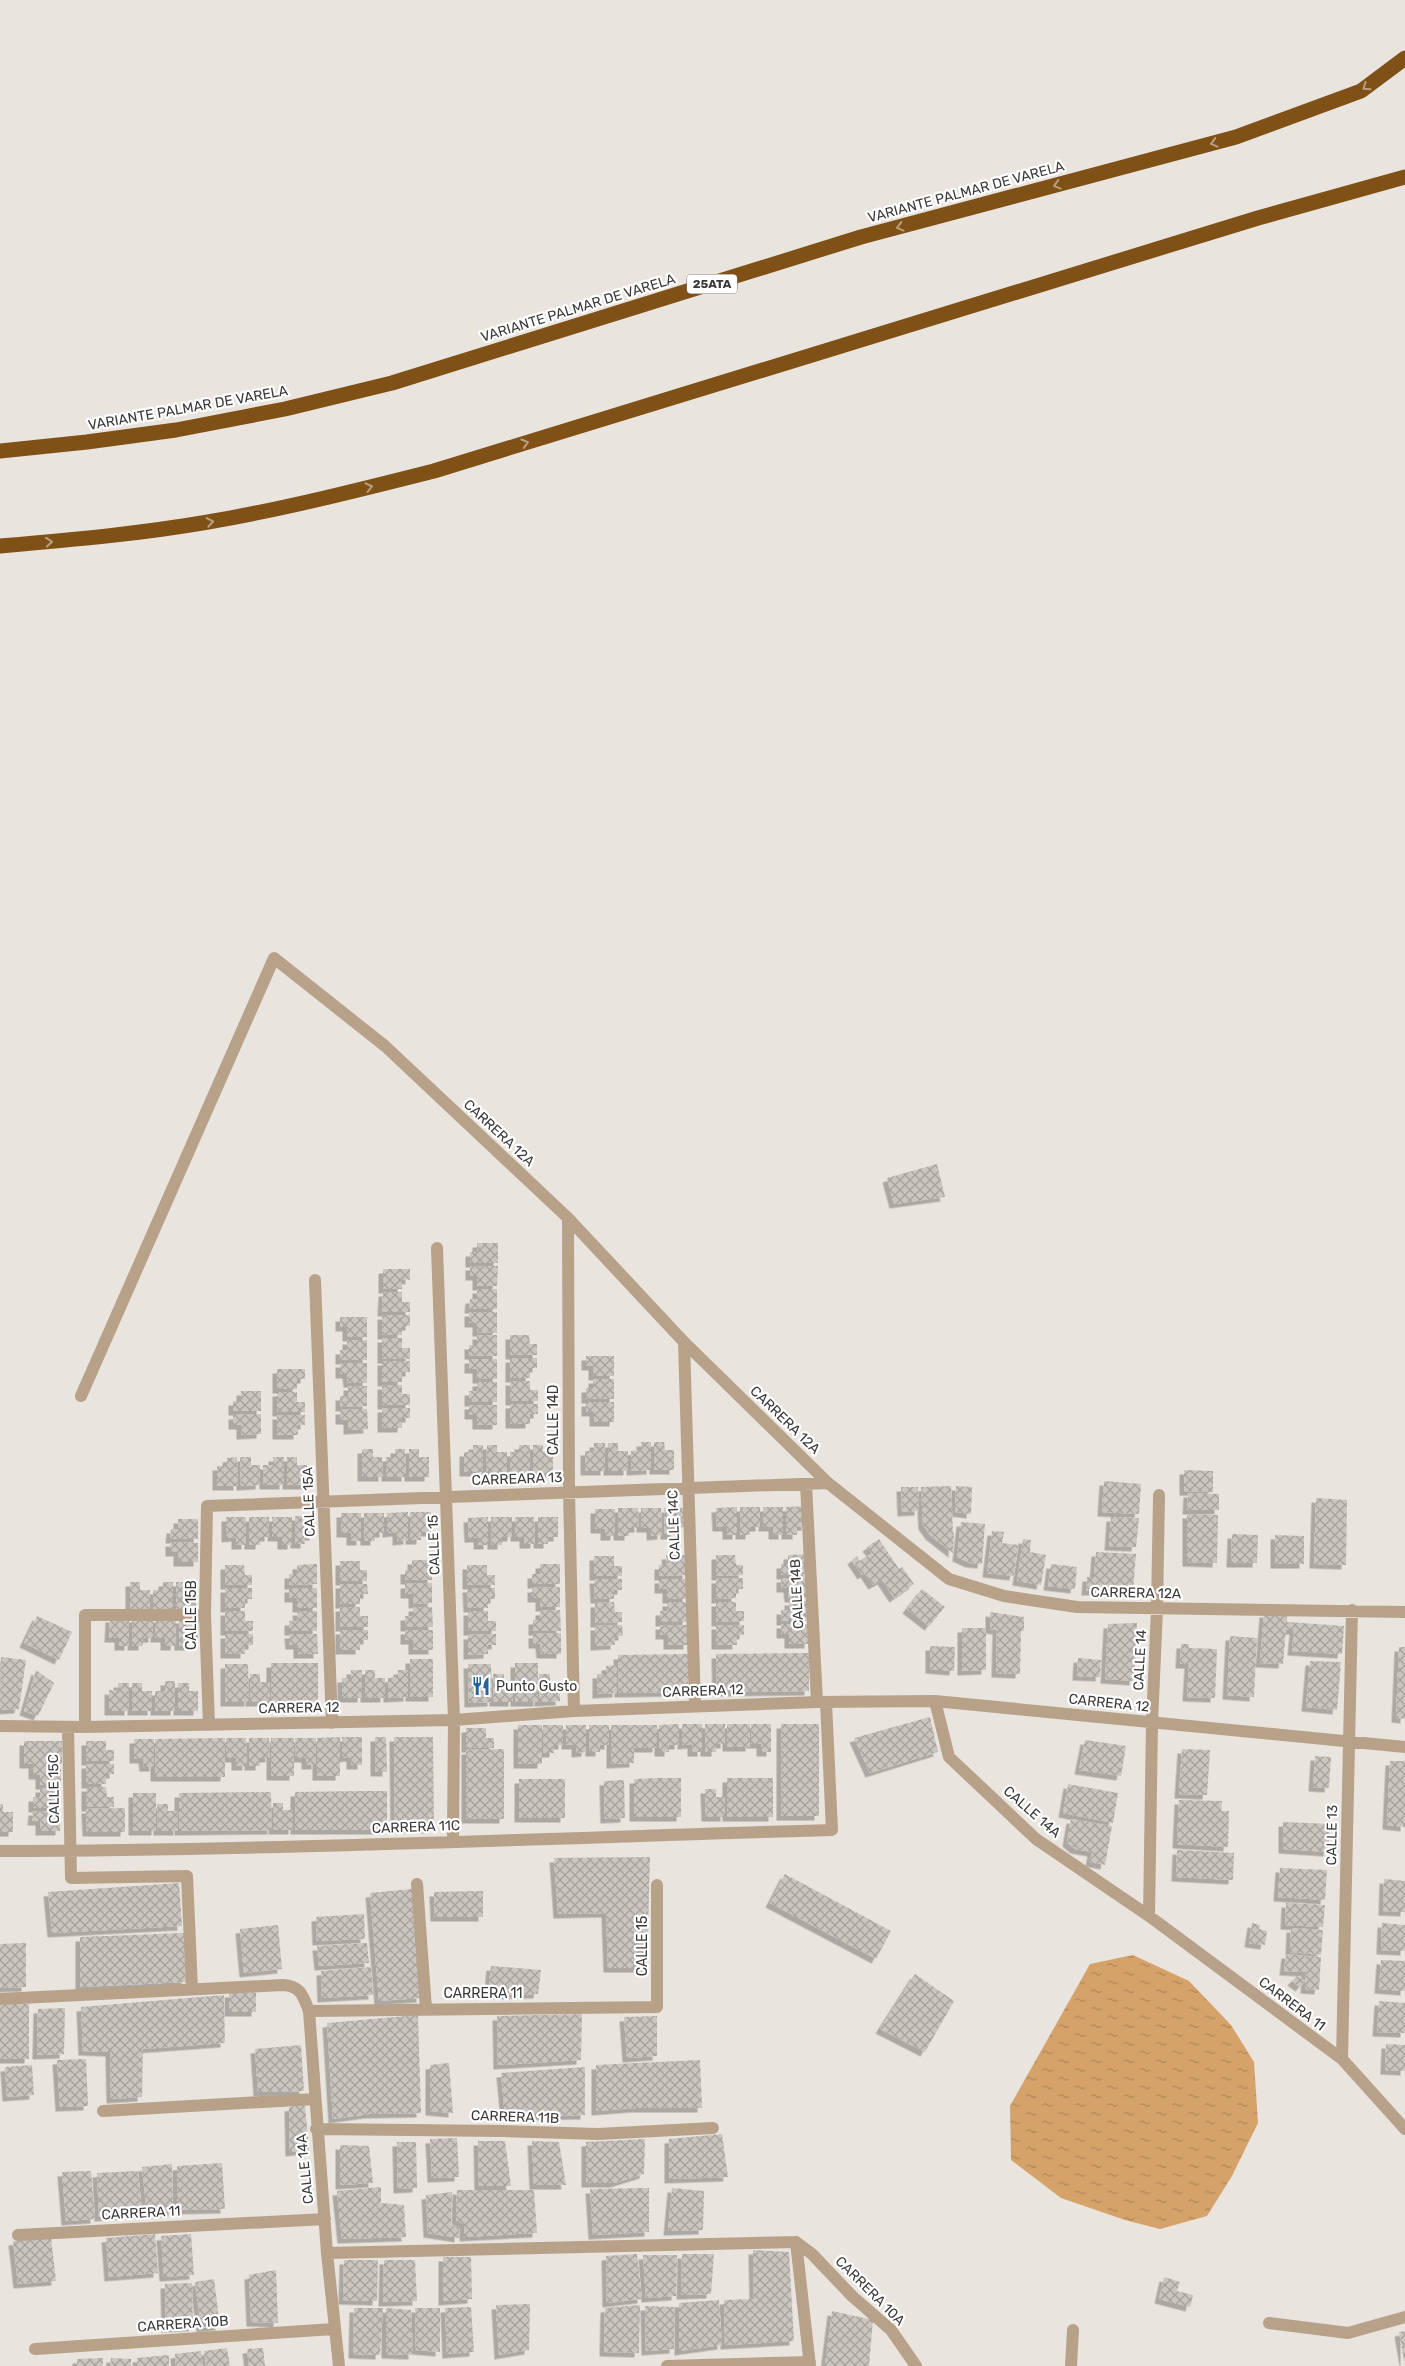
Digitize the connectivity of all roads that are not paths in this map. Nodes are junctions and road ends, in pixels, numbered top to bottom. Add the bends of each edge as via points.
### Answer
1 (1405, 58) edge
2 (1405, 177) edge
3 (0, 451) edge
4 (0, 546) edge
5 (568, 1218) junction
6 (437, 1248) dead end
7 (315, 1280) dead end
8 (684, 1342) junction
9 (81, 1396) dead end
10 (828, 1483) junction
11 (806, 1484) junction
12 (688, 1488) junction
13 (568, 1492) junction
14 (1159, 1495) dead end
15 (448, 1497) junction
16 (324, 1501) junction
17 (207, 1506) joint
18 (1157, 1609) junction
19 (1352, 1610) junction
20 (1405, 1612) edge
21 (205, 1615) junction
22 (935, 1701) junction
23 (822, 1702) junction
24 (695, 1706) junction
25 (574, 1711) junction
26 (454, 1720) junction
27 (332, 1723) junction
28 (1152, 1723) junction
29 (209, 1725) junction
30 (0, 1726) edge
31 (68, 1727) junction
32 (85, 1727) junction
33 (1349, 1743) junction
34 (1405, 1747) edge
35 (832, 1830) joint
36 (454, 1840) junction
37 (70, 1850) junction
38 (0, 1851) edge
39 (417, 1884) dead end
40 (658, 1885) dead end
41 (1148, 1916) junction
42 (192, 1989) junction
43 (0, 1999) edge
44 (657, 2007) joint
45 (426, 2009) junction
46 (309, 2011) junction
47 (1342, 2059) junction
48 (315, 2099) junction
49 (103, 2111) dead end
50 (713, 2128) dead end
51 (316, 2129) junction
52 (1405, 2129) edge
53 (325, 2219) junction
54 (18, 2236) dead end
55 (796, 2242) junction
56 (327, 2253) junction
57 (1405, 2317) edge
58 (1269, 2323) dead end
59 (334, 2329) junction
60 (1073, 2330) dead end
61 (35, 2349) dead end
62 (810, 2364) edge
63 (710, 2365) edge
64 (339, 2366) edge
65 (667, 2366) edge
66 (916, 2366) edge
67 (1071, 2366) edge

1 -> 3 highway, VARIANTE PALMAR DE VARELA / 25ATA via 1361,91 1236,137 861,237 392,384 285,410 176,430
4 -> 2 highway via 208,522 434,471 1248,220
5 - 8 street, CARRERA 12A
5 - 9 street, CARRERA 12A via 385,1046 274,958
5 - 13 street, CALLE 14D
6 - 15 street, CALLE 15
7 - 16 street, CALLE 15A
8 - 10 street, CARRERA 12A
8 - 12 street, CALLE 14C
10 - 11 street, CARREARA 13
10 - 18 street, CARRERA 12A via 949,1579 1004,1596 1077,1608
11 - 12 street, CARREARA 13
11 - 23 street, CALLE 14B
12 - 13 street, CARREARA 13
12 - 24 street, CALLE 14C
13 - 15 street, CARREARA 13
13 - 25 street, CALLE 14D
14 - 18 street, CALLE 14
15 - 16 street, CARREARA 13
15 - 26 street, CALLE 15
16 - 17 street, CARREARA 13
16 - 27 street, CALLE 15A
17 - 21 street, CALLE 15B
18 - 19 street, CARRERA 12A
18 - 28 street, CALLE 14
19 - 20 street, CARRERA 12A
19 - 33 street, CALLE 13
21 - 29 street, CALLE 15B
21 - 32 street via 85,1615
22 - 23 street, CARRERA 12
22 - 28 street, CARRERA 12
22 - 41 street, CALLE 14A via 949,1757 1036,1839
23 - 24 street, CARRERA 12
23 - 35 street, CALLE 14B
24 - 25 street, CARRERA 12
25 - 26 street, CARRERA 12
26 - 27 street, CARRERA 12
26 - 36 street, CALLE 15
27 - 29 street, CARRERA 12
28 - 33 street, CARRERA 12
28 - 41 street, CALLE 14
29 - 32 street, CARRERA 12
30 - 31 street, CARRERA 12
31 - 32 street, CARRERA 12
31 - 37 street, CALLE 15C
33 - 34 street, CARRERA 12
33 - 47 street, CALLE 13
35 - 36 street, CARRERA 11C
36 - 37 street, CARRERA 11C via 271,1848
37 - 38 street, CARRERA 11C
37 - 42 street, CALLE 15C via 71,1878 188,1876
39 - 45 street
40 - 44 street, CALLE 15
41 - 47 street, CARRERA 11
42 - 43 street
42 - 46 street, CALLE 14A via 293,1985 300,1990
44 - 45 street, CARRERA 11
45 - 46 street, CARRERA 11
46 - 48 street, CALLE 14A
47 - 52 street, CARRERA 11
48 - 49 street
48 - 51 street, CALLE 14A
50 - 51 street, CARRERA 11B via 598,2134
51 - 53 street, CALLE 14A
53 - 54 street, CARRERA 11
53 - 56 street, CALLE 14A
55 - 56 street
55 - 62 street
55 - 66 street, CARRERA 10A via 891,2330
56 - 59 street, CALLE 14A
57 - 58 street via 1348,2333
59 - 61 street, CARRERA 10B
59 - 64 street, CALLE 14A
60 - 67 street
62 - 63 street
63 - 65 street

